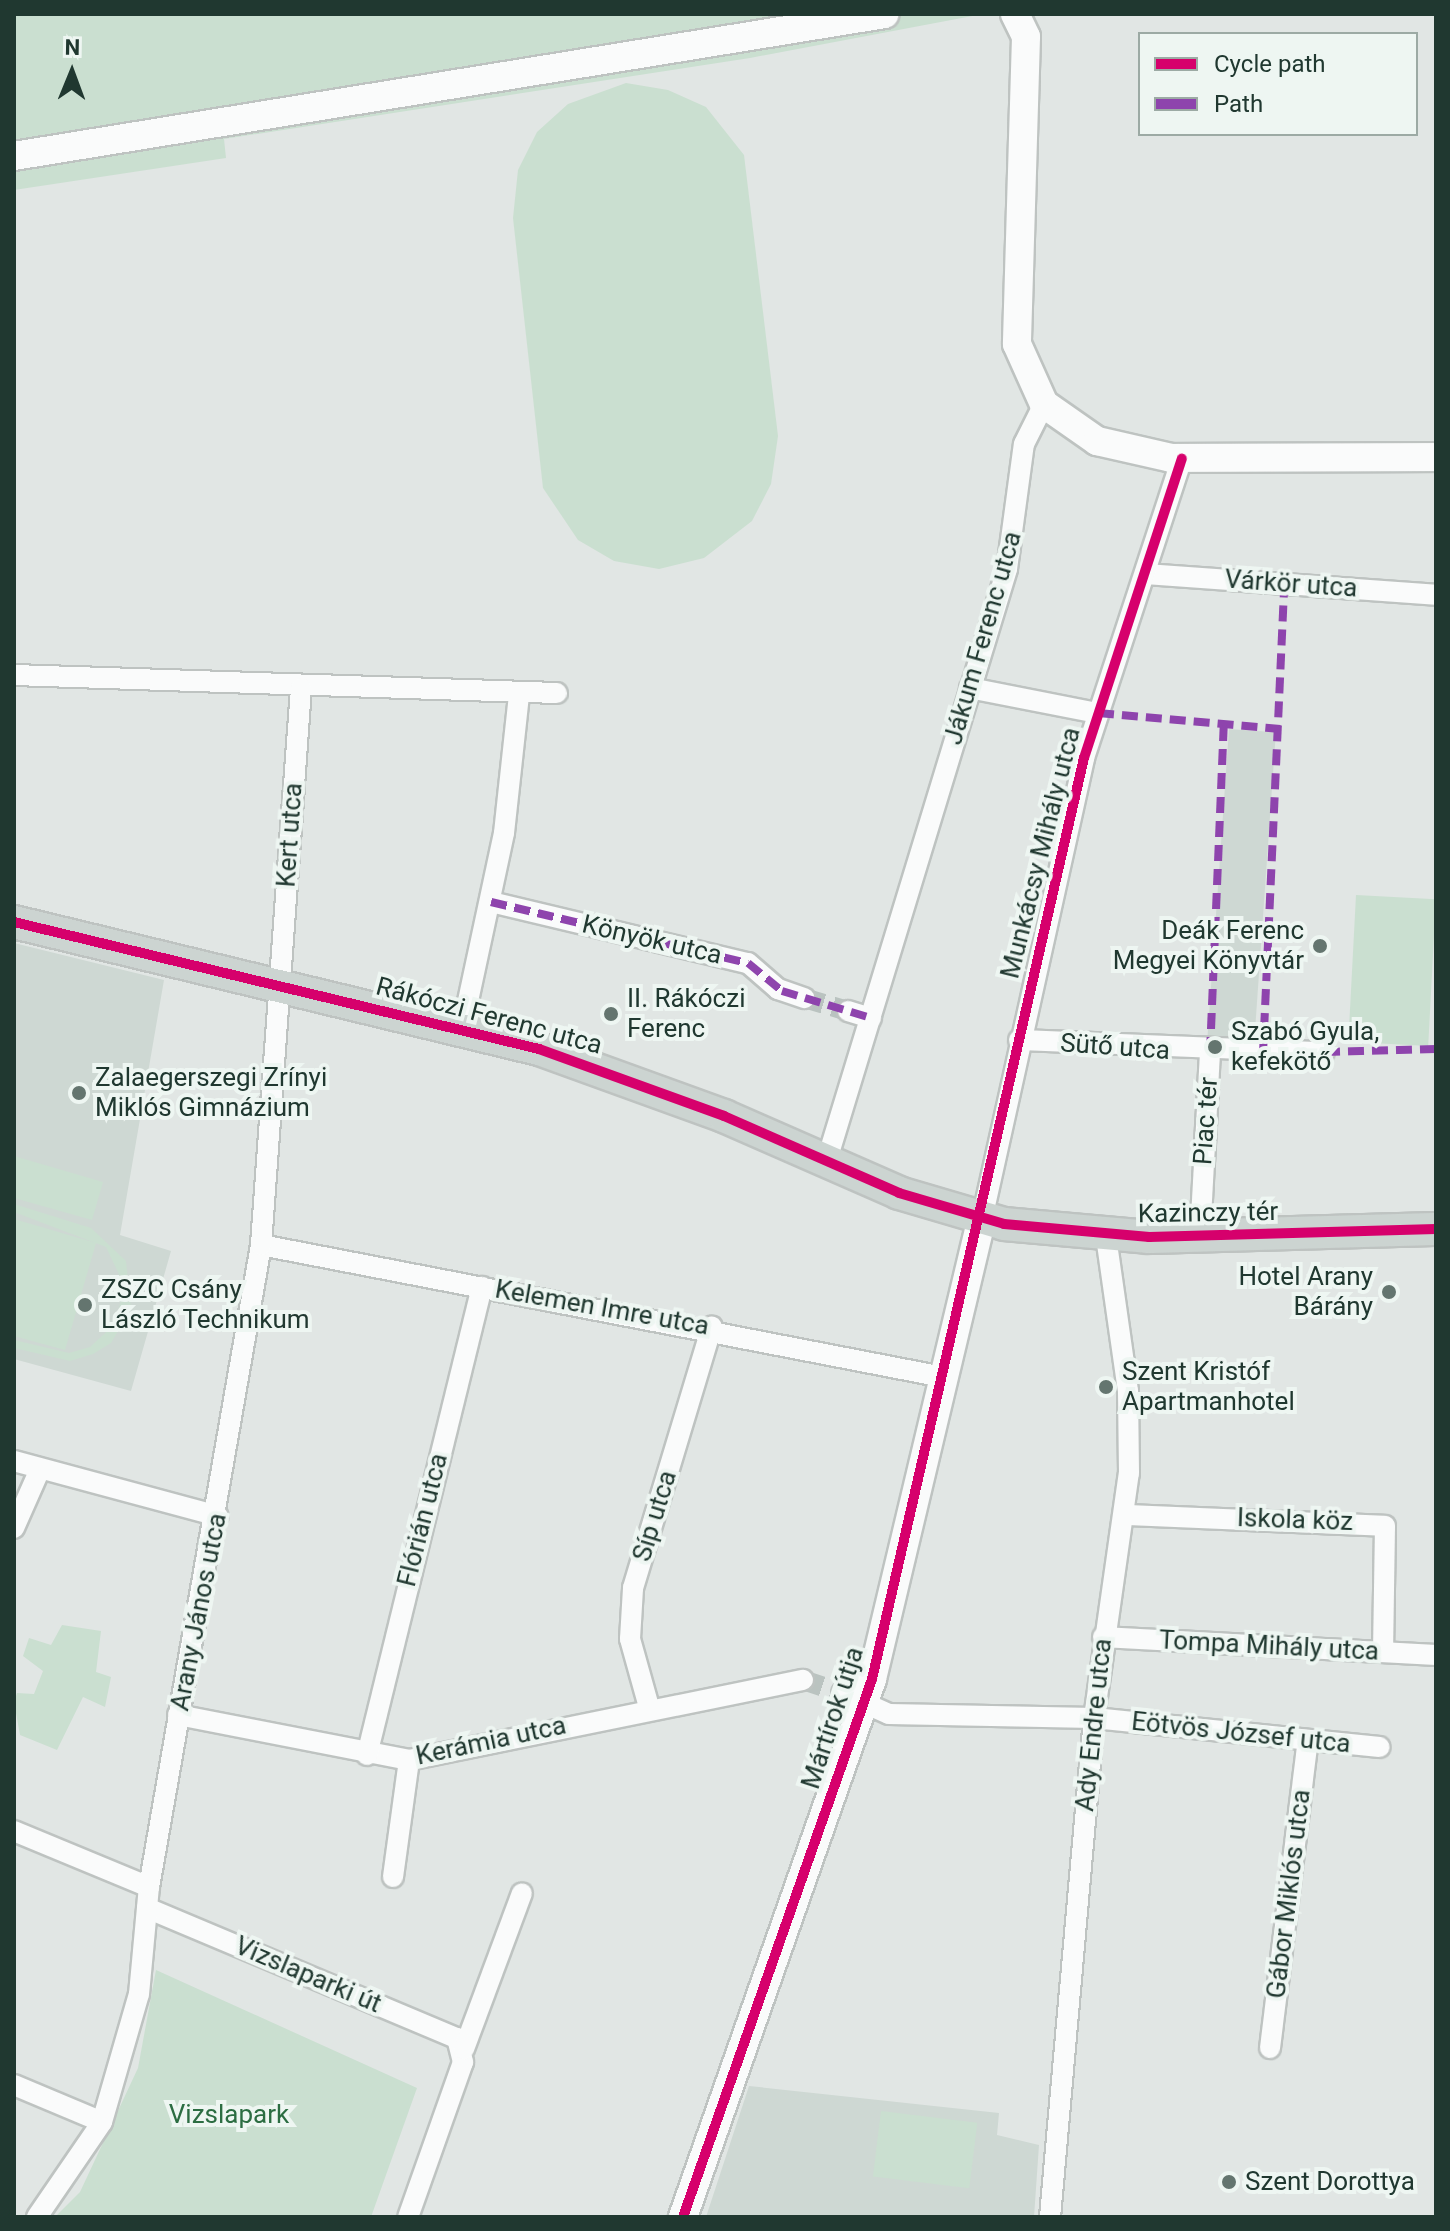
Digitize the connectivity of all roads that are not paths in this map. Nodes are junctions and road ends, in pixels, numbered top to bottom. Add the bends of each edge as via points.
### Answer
1 (885, 14) edge
2 (1015, 14) edge
3 (14, 156) edge
4 (1044, 404) junction
5 (1436, 457) edge
6 (1182, 459) junction
7 (1145, 574) junction
8 (1436, 595) edge
9 (14, 675) edge
10 (301, 688) junction
11 (970, 688) junction
12 (557, 693) dead end
13 (519, 694) junction
14 (1098, 713) junction
15 (491, 902) junction
16 (14, 922) edge
17 (279, 983) junction
18 (804, 998) tunnel mouth
19 (848, 1011) tunnel mouth
20 (871, 1018) junction
21 (462, 1029) junction
22 (1019, 1040) junction
23 (1324, 1052) dead end
24 (1210, 1053) junction
25 (826, 1163) junction
26 (982, 1219) junction
27 (1436, 1229) edge
28 (1106, 1236) junction
29 (1200, 1237) junction
30 (261, 1245) junction
31 (482, 1287) junction
32 (712, 1327) junction
33 (943, 1377) junction
34 (14, 1461) edge
35 (40, 1469) junction
36 (1126, 1515) junction
37 (218, 1516) junction
38 (14, 1528) edge
39 (1103, 1637) junction
40 (1383, 1652) junction
41 (1436, 1655) edge
42 (803, 1680) tunnel mouth
43 (853, 1699) junction
44 (647, 1703) junction
45 (178, 1715) junction
46 (1094, 1718) junction
47 (1308, 1740) junction
48 (1380, 1747) dead end
49 (367, 1755) junction
50 (409, 1760) junction
51 (14, 1831) edge
52 (393, 1877) dead end
53 (522, 1893) dead end
54 (148, 1897) junction
55 (1270, 2048) dead end
56 (464, 2049) junction
57 (14, 2085) edge
58 (102, 2122) junction
59 (37, 2217) edge
60 (408, 2217) edge
61 (683, 2217) edge
62 (1050, 2217) edge

1 - 3 street
2 - 4 street via 1026,37 1017,344
4 - 6 street via 1097,441
4 - 11 street, Jákum Ferenc utca via 1024,444 1014,538
5 - 6 street
6 - 7 street, Munkácsy Mihály utca
7 - 8 street, Várkör utca
7 - 14 street, Munkácsy Mihály utca
9 - 10 street
10 - 13 street
10 - 17 street, Kert utca
11 - 14 street
11 - 20 street, Jákum Ferenc utca
12 - 13 street
13 - 15 street
14 - 22 street, Munkácsy Mihály utca
15 - 18 street, Könyök utca via 748,963 778,989
15 - 21 street
16 - 17 main road, Rákóczi Ferenc utca
17 - 21 main road, Rákóczi Ferenc utca
17 - 30 street, Arany János utca
19 - 20 street
20 - 25 street, Jákum Ferenc utca
21 - 25 main road, Rákóczi Ferenc utca via 608,1071
22 - 24 street, Sütő utca
22 - 26 street, Munkácsy Mihály utca
23 - 24 street, Sütő utca
24 - 29 street, Piac tér
25 - 26 main road, Rákóczi Ferenc utca
26 - 28 main road, Kazinczy tér
26 - 33 street, Mártírok útja
27 - 29 main road, Kazinczy tér
28 - 29 main road, Kazinczy tér
28 - 36 street, Ady Endre utca via 1128,1391
30 - 31 street, Kelemen Imre utca
30 - 37 street, Arany János utca
31 - 32 street, Kelemen Imre utca
31 - 49 street, Flórián utca
32 - 33 street, Kelemen Imre utca
32 - 44 street, Síp utca via 633,1588 630,1639
33 - 43 street, Mártírok útja
34 - 35 street
35 - 37 street
35 - 38 street
36 - 39 street, Ady Endre utca
36 - 40 street, Iskola köz via 1385,1526
37 - 45 street, Arany János utca
39 - 40 street, Tompa Mihály utca
39 - 46 street, Ady Endre utca
40 - 41 street, Tompa Mihály utca
42 - 44 street, Kerámia utca
43 - 46 street, Eötvös József utca via 889,1714
43 - 61 street, Mártírok útja
44 - 50 street, Kerámia utca
45 - 49 street, Kerámia utca
45 - 54 street, Arany János utca
46 - 47 street, Eötvös József utca
46 - 62 street, Ady Endre utca
47 - 48 street, Eötvös József utca
47 - 55 street, Gábor Miklós utca
49 - 50 street, Kerámia utca
50 - 52 street
51 - 54 street, Vizslaparki út
53 - 56 street
54 - 56 street, Vizslaparki út via 445,2032
54 - 58 street, Arany János utca via 132,2028
56 - 60 street
57 - 58 street
58 - 59 street, Arany János utca

